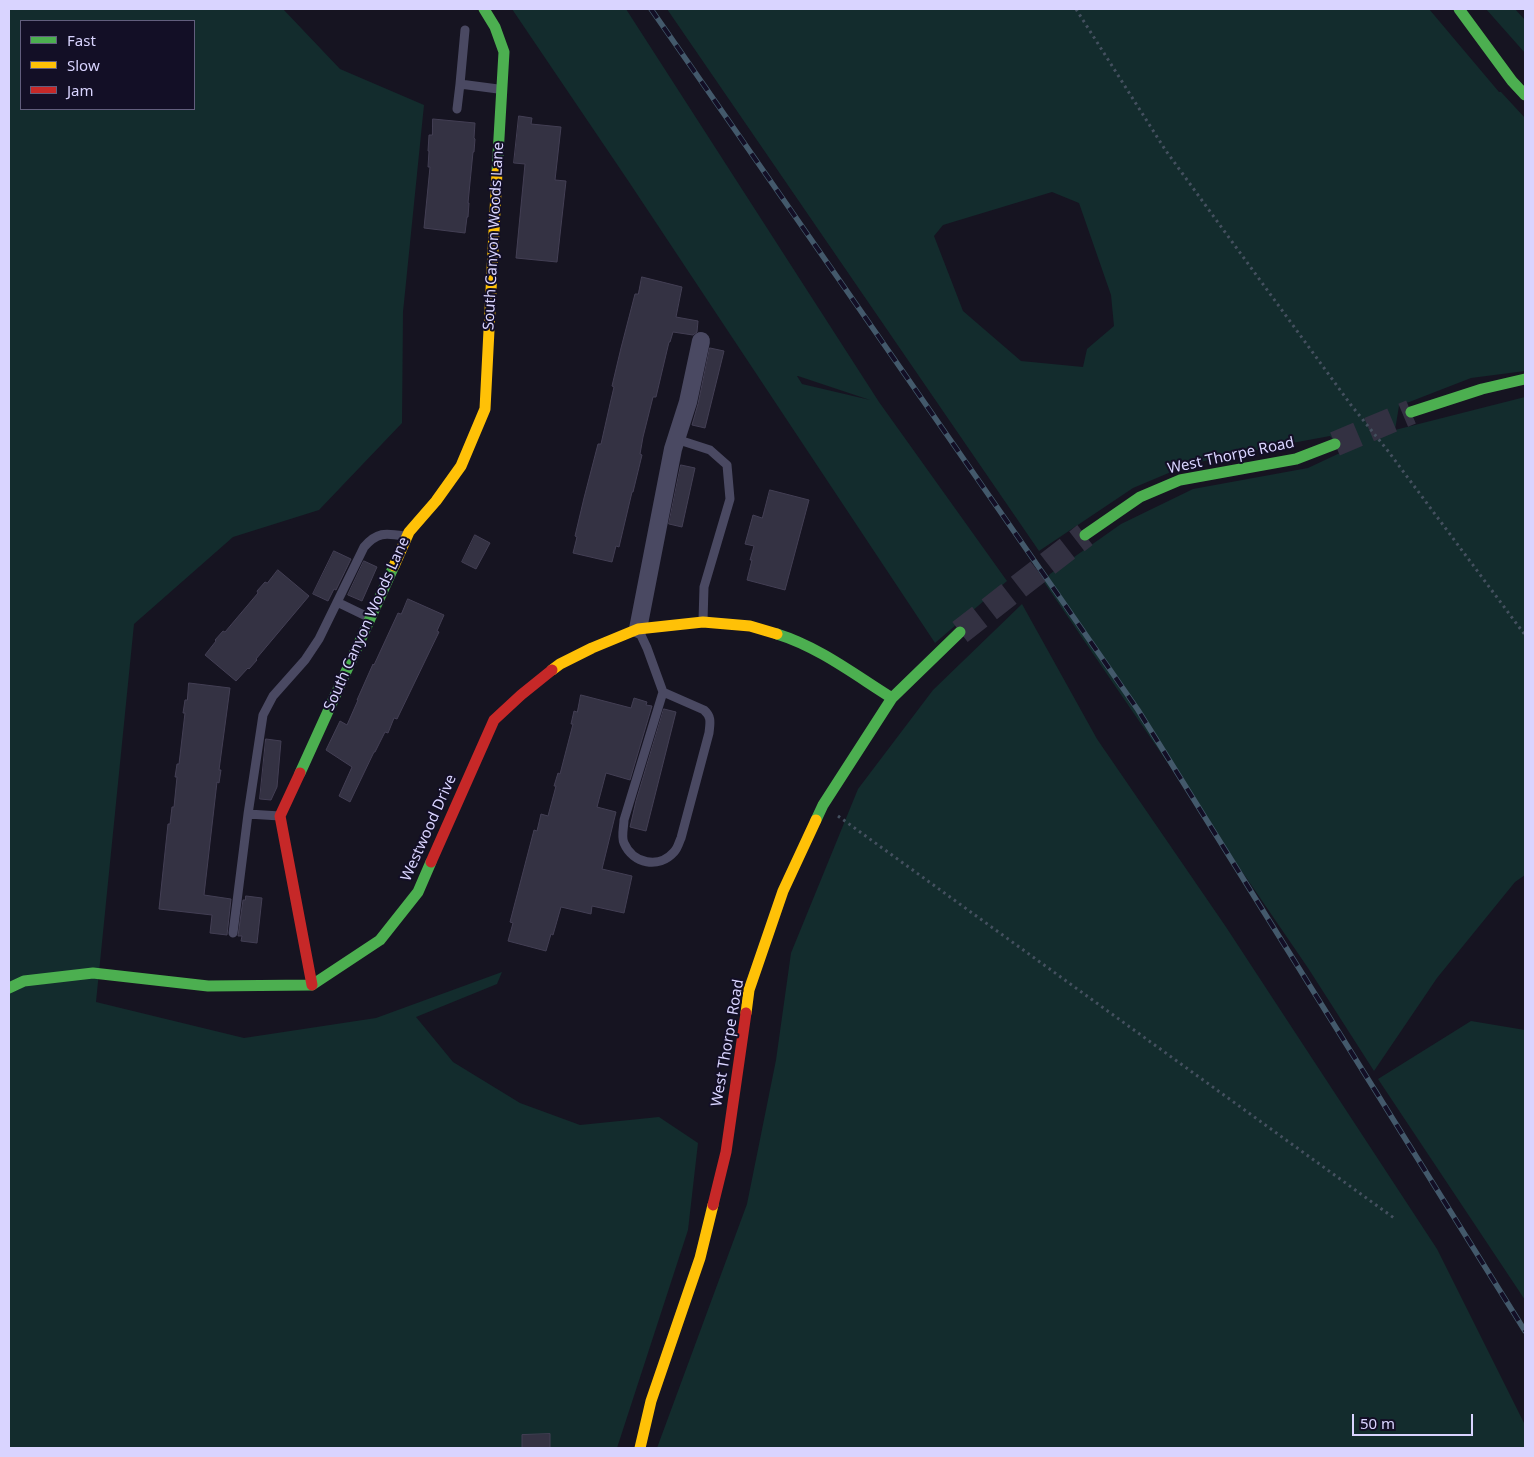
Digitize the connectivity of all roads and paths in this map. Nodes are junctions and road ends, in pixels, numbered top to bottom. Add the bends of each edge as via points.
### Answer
1 (484, 9) edge
2 (1076, 9) edge
3 (1459, 9) edge
4 (465, 30) dead end
5 (1519, 71) dead end
6 (460, 84) junction
7 (501, 89) junction
8 (1525, 95) edge
9 (457, 109) dead end
10 (701, 342) dead end
11 (1525, 379) edge
12 (1411, 412) tunnel mouth
13 (676, 439) junction
14 (1335, 444) tunnel mouth
15 (1085, 535) tunnel mouth
16 (406, 537) junction
17 (337, 602) junction
18 (370, 617) junction
19 (703, 622) junction
20 (638, 629) junction
21 (960, 632) tunnel mouth
22 (1525, 635) edge
23 (664, 692) junction
24 (892, 698) junction
25 (823, 805) junction
26 (248, 814) junction
27 (280, 816) junction
28 (233, 933) dead end
29 (312, 985) junction
30 (9, 988) edge
31 (1394, 1218) dead end
32 (640, 1448) edge

1 - 7 main road, South Canyon Woods Lane via 504,52
2 - 22 path via 1178,167 1350,405
3 - 5 main road
3 - 8 main road
4 - 6 lane
6 - 7 lane
6 - 9 lane
7 - 16 main road, South Canyon Woods Lane via 485,409 461,466
10 - 13 street
11 - 12 main road
13 - 19 lane via 710,450 727,465 730,499 704,587
13 - 20 street
14 - 15 main road, West Thorpe Road via 1296,459 1180,480 1140,496
16 - 17 lane via 381,534 372,538 364,547
16 - 18 main road, South Canyon Woods Lane
17 - 18 lane
17 - 26 lane via 312,651 273,696 263,715
18 - 27 main road, South Canyon Woods Lane
19 - 20 main road, Westwood Drive
19 - 24 main road, Westwood Drive via 750,626 790,638 823,654
20 - 23 lane
20 - 29 main road, Westwood Drive via 560,664 494,720 418,892 380,940
21 - 24 main road, West Thorpe Road
23 - 23 lane via 624,820 623,841 631,854 642,862 667,858 682,838 711,720 704,710
24 - 25 main road, West Thorpe Road
25 - 31 path
25 - 32 main road, West Thorpe Road via 783,891 750,990 726,1152 710,1220 699,1264 651,1401
26 - 27 lane
26 - 28 lane
27 - 29 main road
29 - 30 main road via 208,986 93,973 24,981

